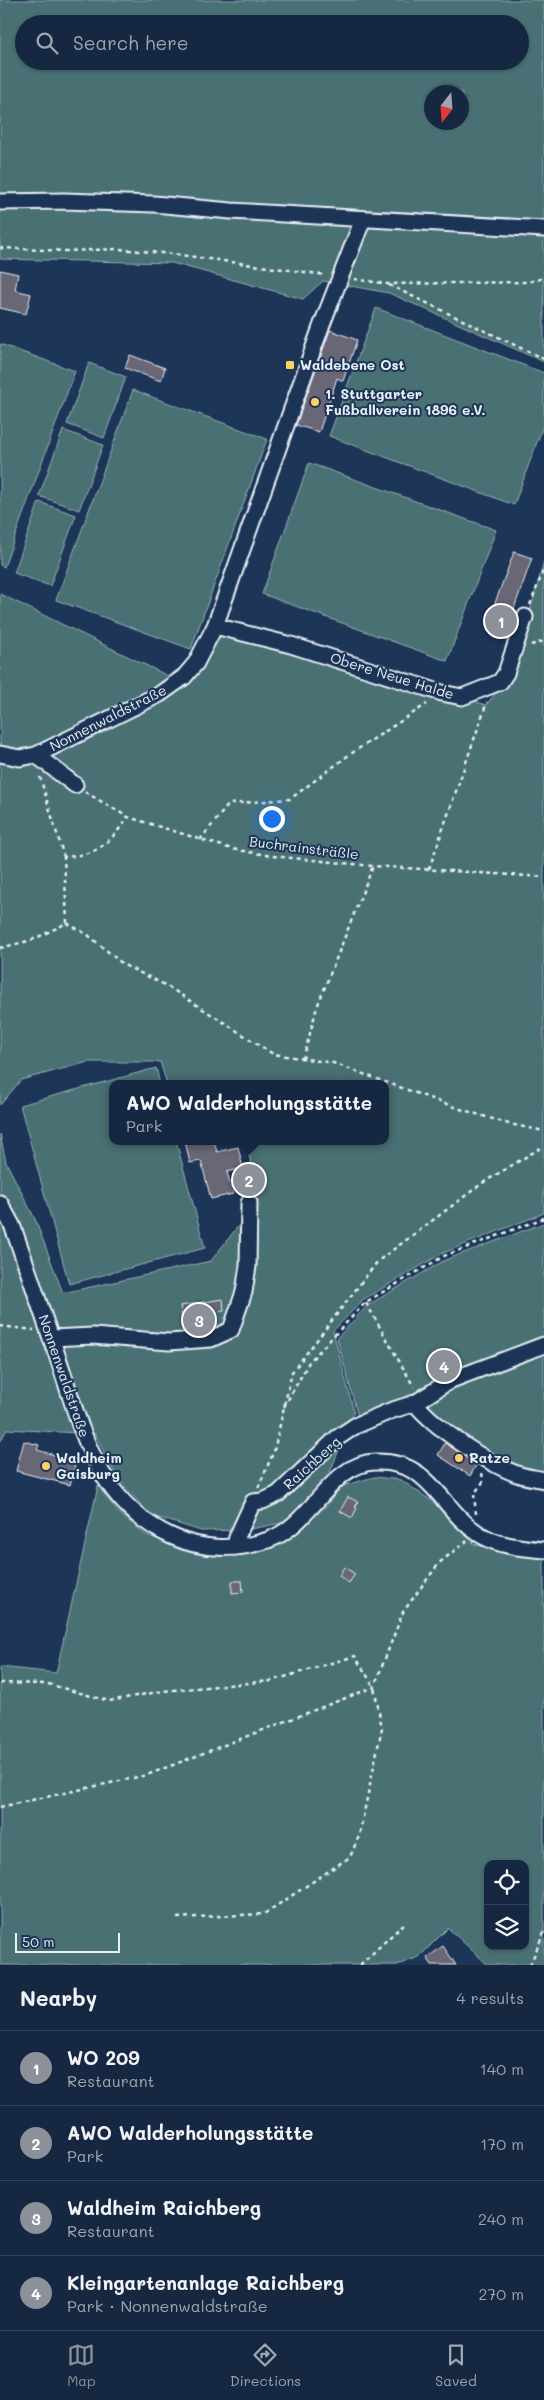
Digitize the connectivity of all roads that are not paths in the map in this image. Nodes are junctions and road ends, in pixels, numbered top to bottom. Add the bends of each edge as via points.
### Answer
1 (0, 202) edge
2 (363, 219) junction
3 (544, 229) edge
4 (525, 617) road end
5 (215, 626) junction
6 (0, 754) edge
7 (36, 755) junction
8 (76, 786) road end
9 (0, 1203) edge
10 (250, 1203) dead end
11 (50, 1334) junction
12 (544, 1345) edge
13 (418, 1401) junction
14 (544, 1480) edge
15 (235, 1547) junction
16 (544, 1550) edge

1 - 2 street via 154,204
2 - 3 street
2 - 5 street, Nonnenwaldstraße
4 - 5 street, Obere Neue Halde via 500,682 462,697 291,645
5 - 7 street, Nonnenwaldstraße via 200,657 184,677 160,694
6 - 7 street, Nonnenwaldstraße via 20,758
7 - 8 street
9 - 11 street, Nonnenwaldstraße via 12,1225
10 - 11 street via 248,1266 244,1292 231,1330 210,1339 169,1342
11 - 15 street, Nonnenwaldstraße via 85,1440 106,1480 128,1510 160,1531 185,1542 209,1547
12 - 13 street, Raichberg via 452,1380
13 - 14 street via 423,1413 481,1456 517,1474
13 - 15 street, Raichberg via 355,1426 337,1438 278,1494 253,1502
15 - 16 street, Nonnenwaldstraße via 269,1540 284,1532 297,1523 345,1472 372,1462 388,1462 423,1476 478,1533 494,1542

